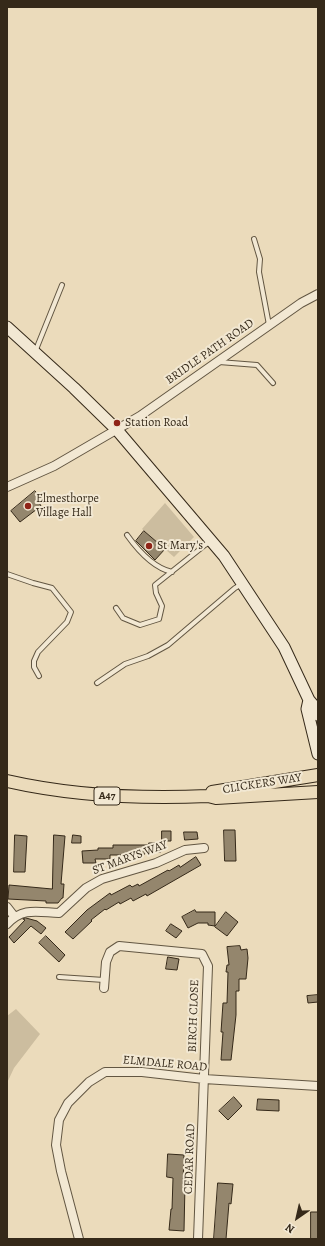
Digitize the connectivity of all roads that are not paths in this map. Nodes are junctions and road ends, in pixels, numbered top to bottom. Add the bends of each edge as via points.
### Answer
1 (254, 239) dead end
2 (62, 285) dead end
3 (318, 294) edge
4 (268, 326) junction
5 (7, 327) edge
6 (35, 352) junction
7 (217, 362) junction
8 (273, 383) dead end
9 (117, 430) junction
10 (7, 487) edge
11 (127, 534) dead end
12 (211, 541) junction
13 (172, 572) junction
14 (7, 574) edge
15 (243, 584) junction
16 (116, 608) dead end
17 (39, 676) dead end
18 (97, 683) dead end
19 (309, 700) junction
20 (318, 715) edge
21 (318, 754) edge
22 (318, 775) edge
23 (7, 781) edge
24 (315, 791) edge
25 (208, 796) junction
26 (204, 848) dead end
27 (7, 907) edge
28 (14, 916) junction
29 (7, 924) edge
30 (59, 977) dead end
31 (104, 984) joint
32 (204, 1079) junction
33 (318, 1086) edge
34 (79, 1239) edge
35 (198, 1239) edge

1 - 4 lane via 260,259 259,272
2 - 6 lane
3 - 4 street, BRIDLE PATH ROAD
4 - 7 street, BRIDLE PATH ROAD
5 - 6 main road
6 - 9 main road
7 - 8 lane via 257,365
7 - 9 street, BRIDLE PATH ROAD
9 - 10 street, BRIDLE PATH ROAD via 54,466
9 - 12 main road
11 - 13 lane via 134,545 157,566
12 - 13 lane
12 - 15 main road
13 - 16 lane via 155,585 162,606 159,619 140,626 123,618
14 - 17 lane via 52,588 70,612 67,622 38,652 34,667
15 - 18 lane via 168,645 125,664
15 - 19 main road via 284,647
19 - 20 main road via 316,707
19 - 21 main road via 307,710
22 - 25 main road, CLICKERS WAY / A47 via 213,791
23 - 25 main road, CLICKERS WAY / A47 via 28,786 113,796
24 - 25 main road, CLICKERS WAY / A47 via 216,798
26 - 28 street, ST MARYS WAY via 185,850 156,863 102,879 86,888 59,913 28,911
27 - 28 street
28 - 29 street
30 - 31 lane
31 - 32 street, BIRCH CLOSE via 106,962 110,952 119,946 202,954 208,966
32 - 33 street, ELMDALE ROAD
32 - 34 street, ELMDALE ROAD via 142,1072 105,1072 89,1082 68,1103 59,1120 56,1145
32 - 35 street, CEDAR ROAD

